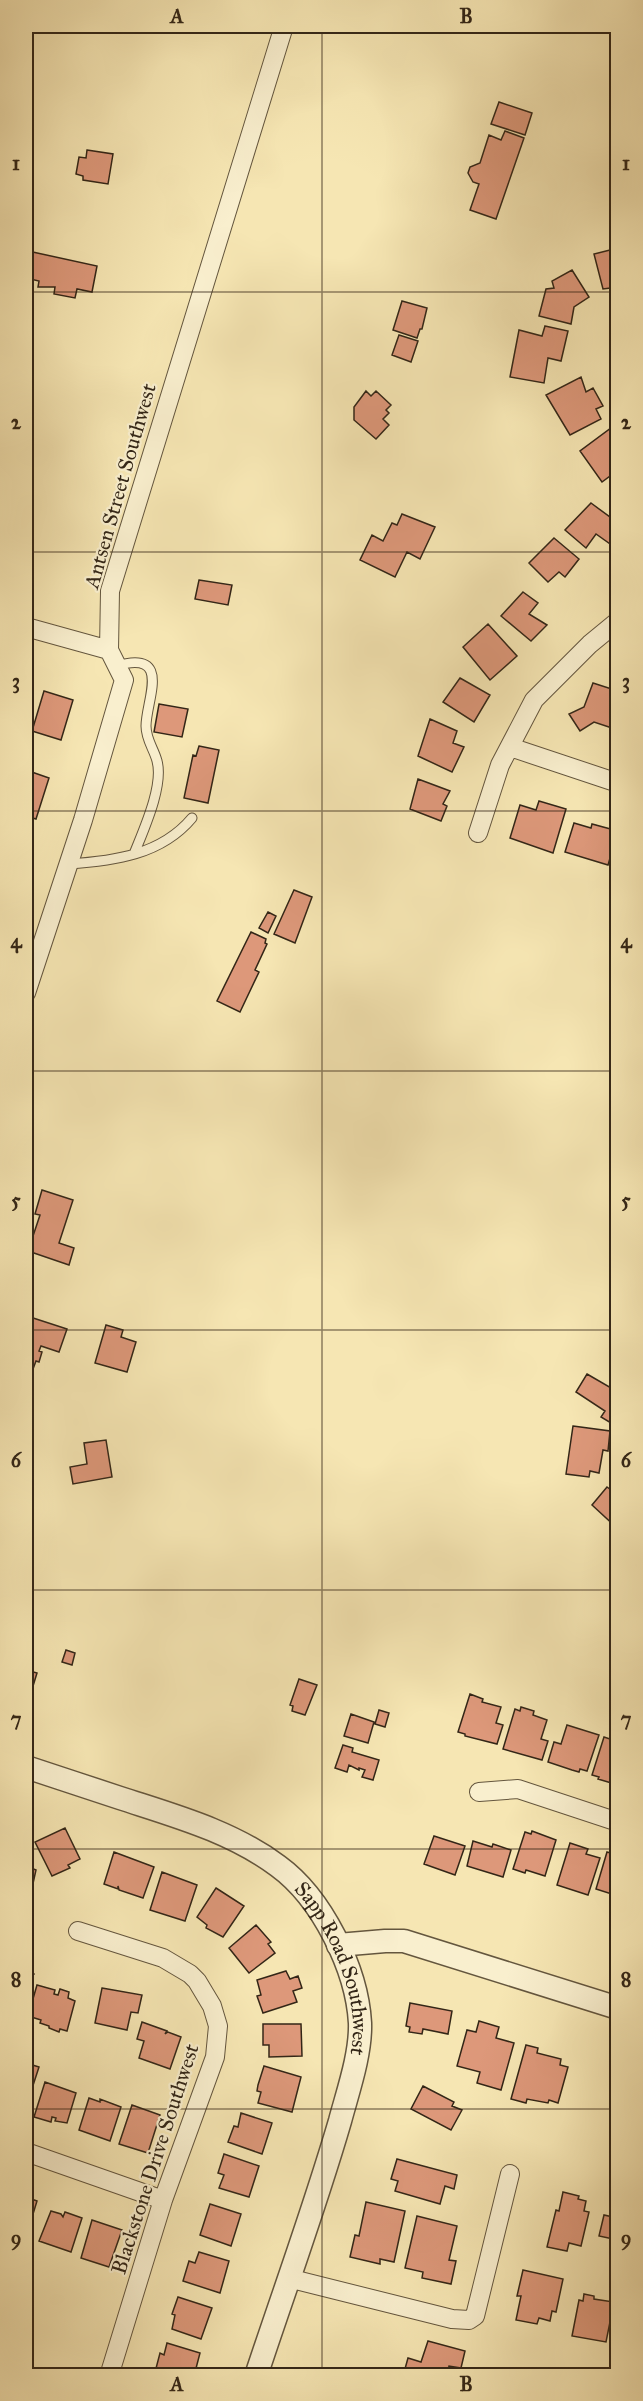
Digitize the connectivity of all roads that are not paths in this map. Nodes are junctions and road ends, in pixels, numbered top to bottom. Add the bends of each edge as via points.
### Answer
1 (284, 26) edge
2 (618, 621) edge
3 (26, 627) edge
4 (112, 658) junction
5 (510, 747) junction
6 (618, 783) edge
7 (192, 818) dead end
8 (478, 833) dead end
9 (134, 854) junction
10 (68, 864) junction
11 (26, 993) edge
12 (26, 1767) edge
13 (479, 1792) dead end
14 (618, 1821) edge
15 (78, 1931) dead end
16 (338, 1946) junction
17 (618, 2008) edge
18 (26, 2152) edge
19 (510, 2174) dead end
20 (163, 2200) junction
21 (288, 2278) junction
22 (109, 2376) edge
23 (256, 2376) edge

1 - 4 street, Antsen Street Southwest via 110,591
2 - 5 street via 534,700
3 - 4 street
4 - 9 lane via 140,664 154,679 146,725 157,761 157,780 152,807
4 - 10 street, Antsen Street Southwest via 124,680
5 - 6 street
5 - 8 street via 500,765
7 - 9 lane via 179,834
9 - 10 lane via 103,862
10 - 11 street, Antsen Street Southwest
12 - 16 street, Sapp Road Southwest via 201,1824 235,1839 280,1867 302,1889
13 - 14 street via 518,1790
15 - 20 street, Blackstone Drive Southwest via 174,1964 197,1981 212,2006 218,2026 215,2057
16 - 17 street via 404,1941
16 - 21 street, Sapp Road Southwest via 349,1969 360,2025 354,2073
18 - 20 street
19 - 21 street via 475,2316 469,2320
20 - 22 street, Blackstone Drive Southwest
21 - 23 street, Sapp Road Southwest

